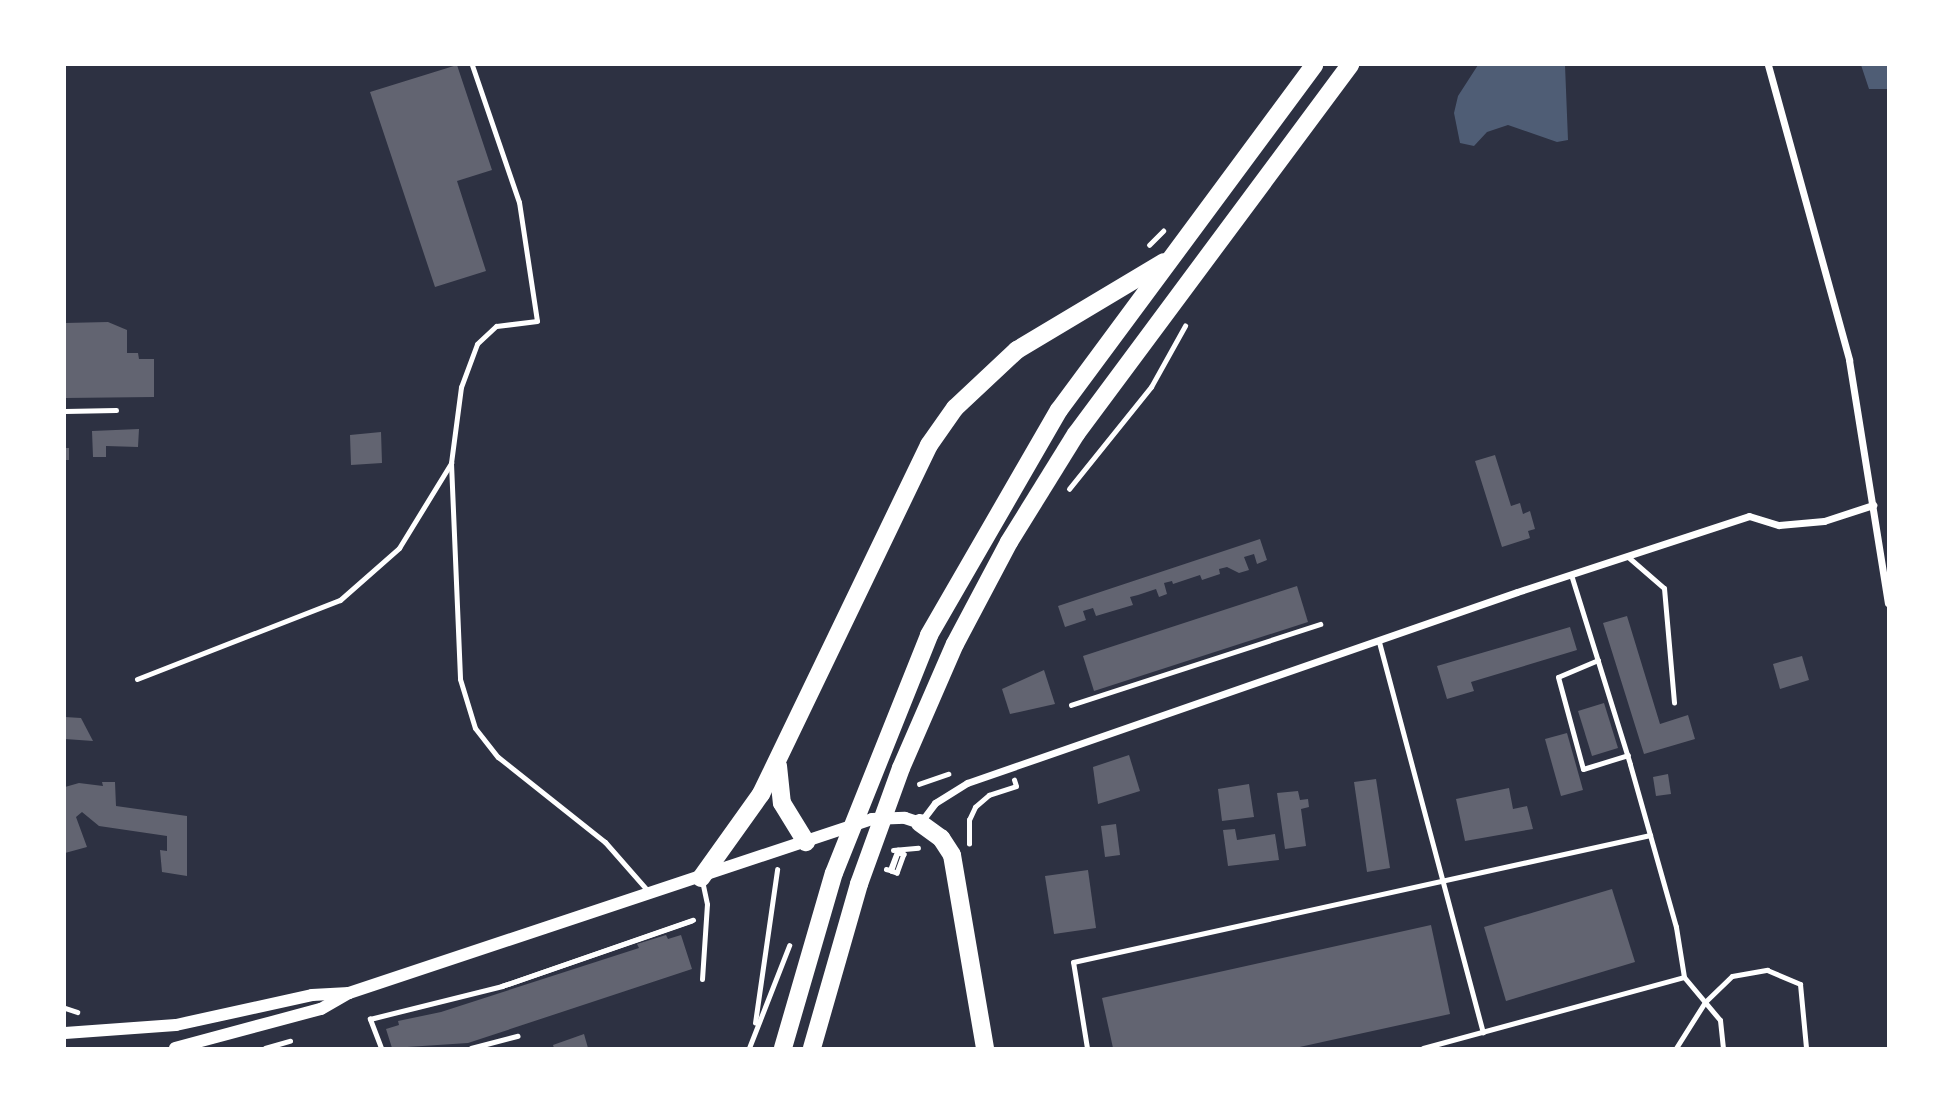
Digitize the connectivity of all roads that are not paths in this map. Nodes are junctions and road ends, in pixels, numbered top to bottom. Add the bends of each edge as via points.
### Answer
1 (471, 65) edge
2 (1314, 65) edge
3 (1350, 65) edge
4 (1768, 65) edge
5 (1170, 258) junction
6 (116, 410) dead end
7 (65, 411) edge
8 (451, 463) junction
9 (1873, 505) junction
10 (1627, 556) junction
11 (1571, 574) junction
12 (1888, 603) edge
13 (1379, 642) junction
14 (1598, 660) junction
15 (137, 679) dead end
16 (1674, 703) dead end
17 (1628, 755) junction
18 (778, 762) junction
19 (920, 823) junction
20 (1650, 835) junction
21 (806, 842) junction
22 (701, 878) junction
23 (1442, 881) junction
24 (651, 895) junction
25 (1684, 977) junction
26 (702, 979) dead end
27 (349, 993) junction
28 (1705, 1002) junction
29 (65, 1032) edge
30 (1483, 1032) junction
31 (175, 1048) edge
32 (783, 1048) edge
33 (812, 1048) edge
34 (985, 1048) edge
35 (1087, 1048) edge
36 (1423, 1048) edge
37 (1676, 1048) edge
38 (1723, 1048) edge
39 (1806, 1048) edge

1 - 8 lane via 519,202 537,321 496,326 477,344 461,387
2 - 5 main road
3 - 33 main road via 1076,434 1009,542 956,643 901,768 833,968
4 - 9 street via 1849,360
5 - 18 main road via 1017,350 955,408 929,445
5 - 32 main road via 1059,410 929,635 877,755 805,965
6 - 7 lane
8 - 15 lane via 399,548 340,600
8 - 24 lane via 460,679 475,728 498,757 606,842
9 - 10 street via 1824,521 1790,524 1749,516
9 - 12 street
10 - 11 street
10 - 16 lane via 1664,588
11 - 13 street
11 - 14 lane
13 - 19 street via 967,783 934,803
13 - 23 lane
14 - 17 lane
14 - 17 lane via 1558,677 1583,769
17 - 20 lane
18 - 21 main road via 782,803
18 - 22 main road via 752,810
19 - 21 street via 905,818 872,819
19 - 34 main road via 947,846 956,870
20 - 23 lane
20 - 25 lane
21 - 22 street
22 - 24 street
22 - 26 lane via 706,916
23 - 30 lane
23 - 35 lane via 1073,962
24 - 27 street
25 - 28 lane
25 - 30 lane
27 - 29 street via 312,995 188,1024
27 - 31 street via 321,1009
28 - 37 lane
28 - 38 lane via 1720,1020
28 - 39 lane via 1732,976 1767,970 1800,984
30 - 36 lane

